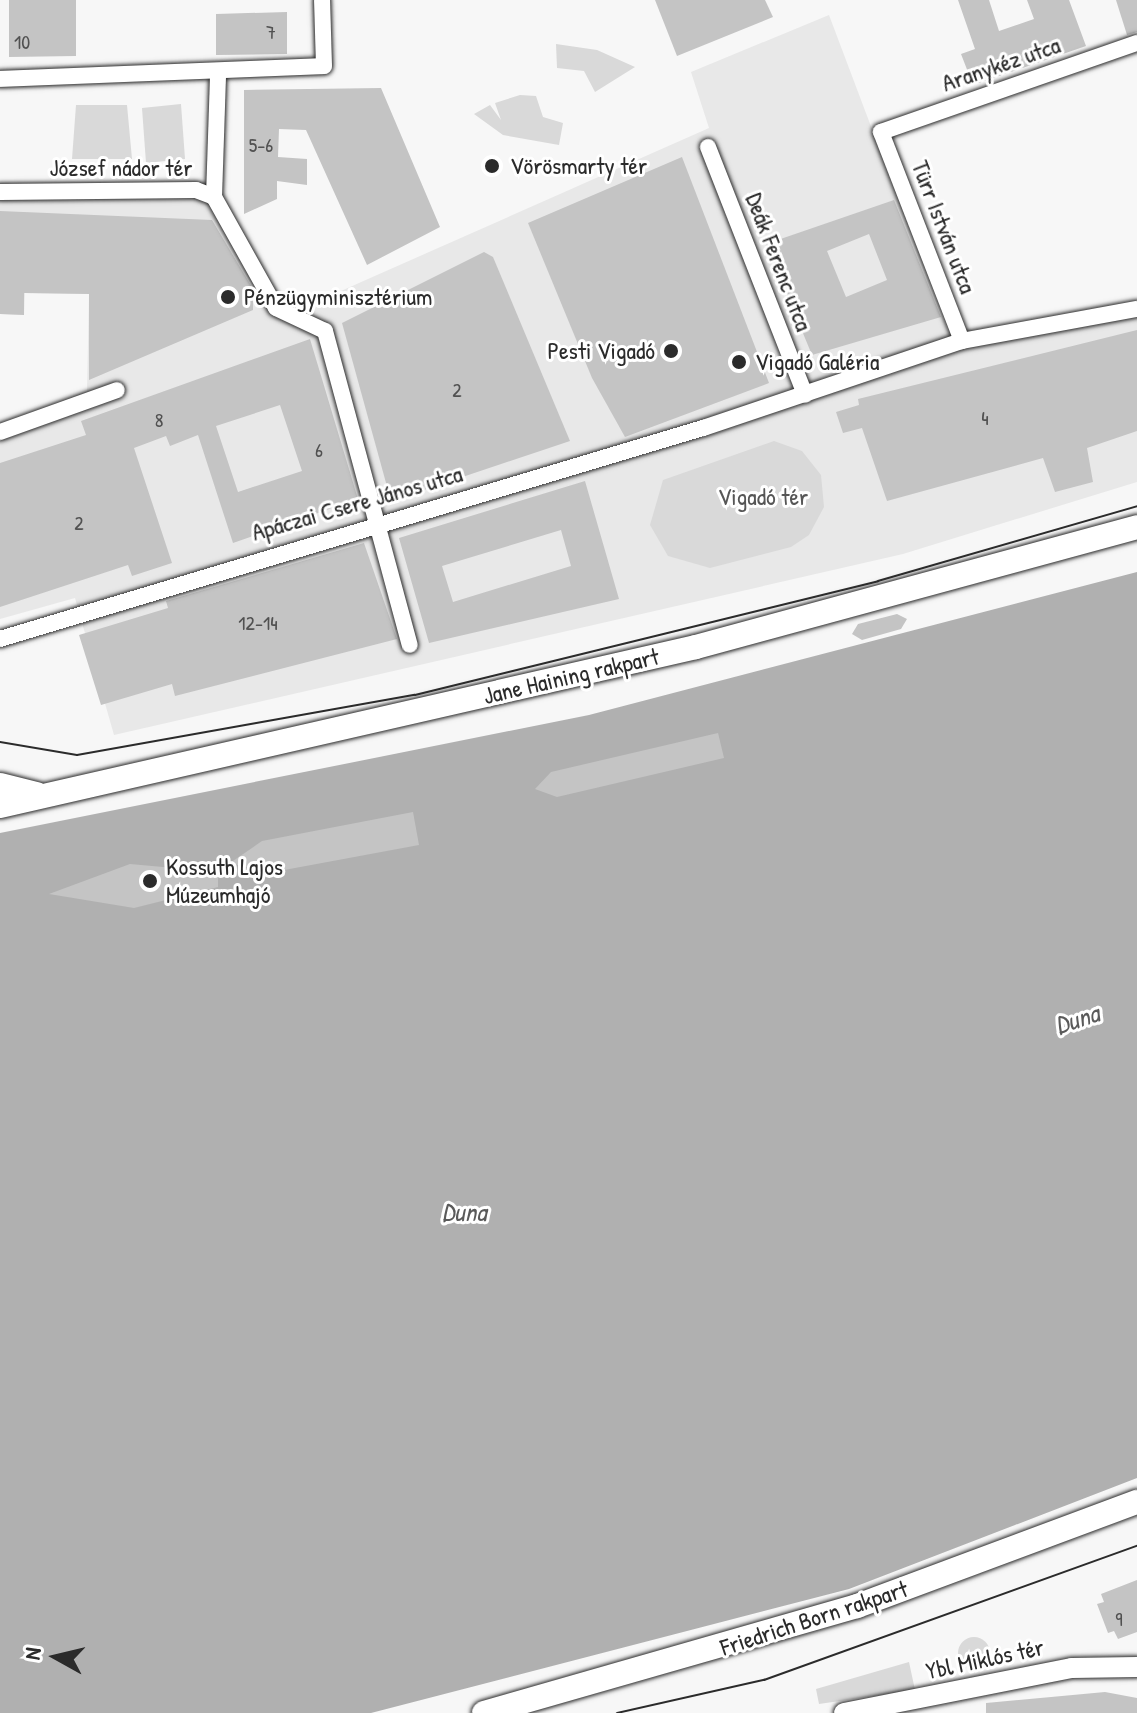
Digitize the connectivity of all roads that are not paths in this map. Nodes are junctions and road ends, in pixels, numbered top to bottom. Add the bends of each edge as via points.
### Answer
1 (322, 0) edge
2 (1137, 43) edge
3 (218, 75) junction
4 (0, 79) edge
5 (881, 132) joint
6 (708, 147) dead end
7 (0, 192) edge
8 (214, 197) junction
9 (1137, 309) edge
10 (962, 341) junction
11 (117, 390) dead end
12 (805, 395) junction
13 (0, 432) edge
14 (378, 521) junction
15 (1137, 527) edge
16 (0, 639) edge
17 (410, 645) dead end
18 (0, 785) edge
19 (44, 796) junction
20 (0, 806) edge
21 (1137, 1502) edge
22 (1137, 1667) edge
23 (484, 1713) edge
24 (844, 1713) edge

1 - 3 street via 324,66
2 - 5 street, Aranykéz utca
3 - 4 street
3 - 8 street, József nádor tér
5 - 10 street, Türr István utca
6 - 12 street, Deák Ferenc utca
7 - 8 street, József nádor tér via 196,190
8 - 14 street via 276,308 325,331
9 - 10 street
10 - 12 street
11 - 13 street
12 - 14 street, Apáczai Csere János utca
14 - 16 street, Apáczai Csere János utca
14 - 17 street
15 - 19 main road, Jane Haining rakpart via 696,647
18 - 19 main road
19 - 20 main road, Jane Haining rakpart
21 - 23 main road, Friedrich Born rakpart via 857,1606
22 - 24 street, Ybl Miklós tér via 1072,1668

